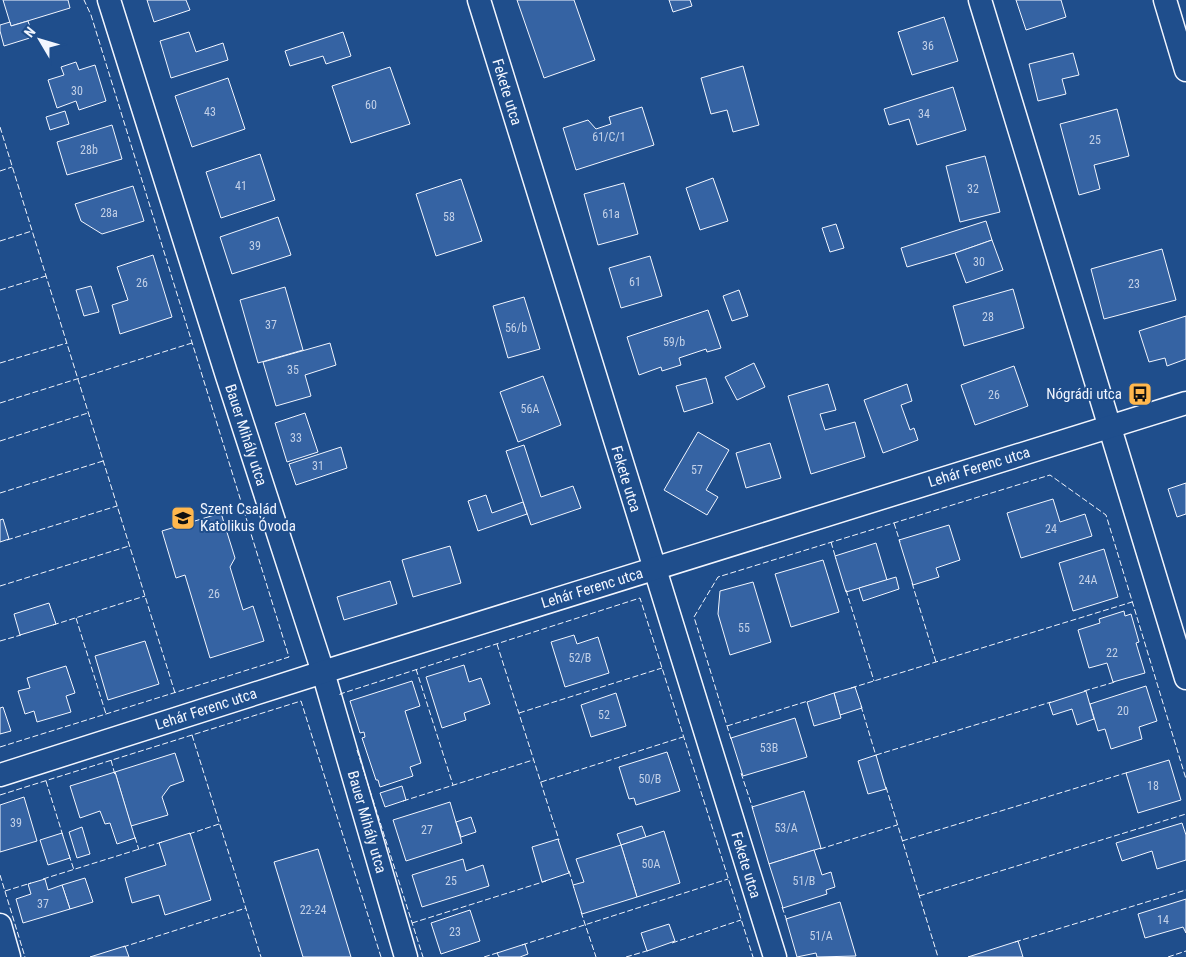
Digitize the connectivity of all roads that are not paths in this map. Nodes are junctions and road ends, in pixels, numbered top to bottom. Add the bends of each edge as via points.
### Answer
1 (109, 0) edge
2 (479, 0) edge
3 (980, 0) edge
4 (1165, 0) edge
5 (1186, 70) edge
6 (1186, 403) edge
7 (1109, 426) junction
8 (654, 568) junction
9 (323, 672) junction
10 (1186, 678) edge
11 (0, 775) edge
12 (0, 926) edge
13 (9, 957) edge
14 (406, 957) edge
15 (775, 957) edge

1 - 9 street, Bauer Mihály utca
2 - 8 street, Fekete utca
3 - 7 street
4 - 5 street
6 - 7 street, Lehár Ferenc utca
7 - 8 street, Lehár Ferenc utca
7 - 10 street
8 - 9 street, Lehár Ferenc utca
8 - 15 street, Fekete utca
9 - 11 street, Lehár Ferenc utca
9 - 14 street, Bauer Mihály utca
12 - 13 street

